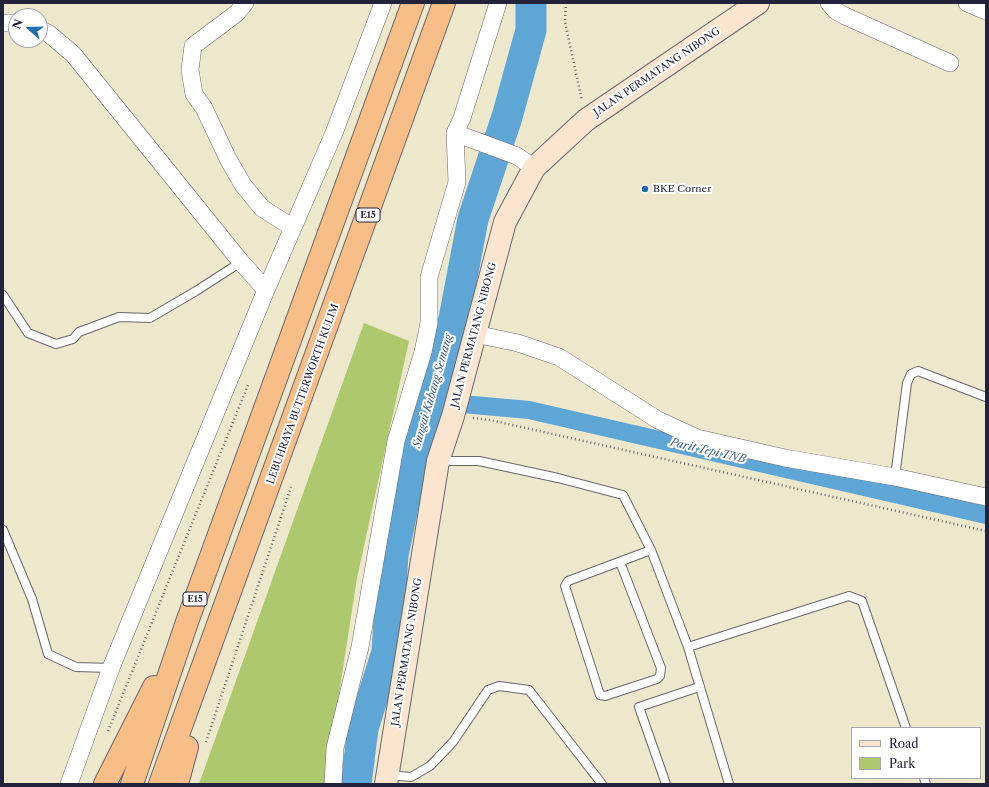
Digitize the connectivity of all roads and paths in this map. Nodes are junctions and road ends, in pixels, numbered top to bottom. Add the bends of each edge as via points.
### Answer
1 (245, 3) edge
2 (383, 3) edge
3 (413, 3) edge
4 (444, 3) edge
5 (498, 3) edge
6 (566, 3) edge
7 (758, 3) edge
8 (829, 3) edge
9 (968, 3) edge
10 (986, 11) edge
11 (48, 32) edge
12 (950, 63) dead end
13 (586, 120) junction
14 (460, 135) junction
15 (525, 162) junction
16 (293, 228) junction
17 (241, 262) junction
18 (266, 290) junction
19 (3, 295) edge
20 (475, 334) junction
21 (986, 397) edge
22 (238, 409) dead end
23 (454, 412) junction
24 (438, 461) junction
25 (895, 477) junction
26 (291, 486) dead end
27 (986, 497) edge
28 (3, 530) edge
29 (986, 531) edge
30 (651, 550) junction
31 (620, 562) junction
32 (186, 622) junction
33 (216, 633) junction
34 (688, 647) junction
35 (111, 668) junction
36 (699, 686) junction
37 (906, 727) edge
38 (107, 733) dead end
39 (204, 747) dead end
40 (386, 779) edge
41 (69, 784) edge
42 (105, 784) edge
43 (132, 784) edge
44 (160, 784) edge
45 (177, 784) edge
46 (333, 784) edge
47 (602, 784) edge
48 (666, 784) edge
49 (727, 784) edge

1 - 16 street via 237,13 193,46 190,70 194,94 204,108 242,185 262,208
2 - 16 street via 334,134
3 - 32 highway, E15
4 - 33 highway, LEBUHRAYA BUTTERWORTH KULIM / E15
5 - 14 street via 462,118
6 - 13 path via 565,22
7 - 13 main road, JALAN PERMATANG NIBONG
8 - 12 street via 845,16
9 - 10 street
11 - 17 street via 73,54
13 - 15 main road, JALAN PERMATANG NIBONG
14 - 15 street
14 - 46 street via 456,182 429,277 429,323 423,352 396,441 362,639 335,748
15 - 20 main road, JALAN PERMATANG NIBONG via 505,222
16 - 18 street
17 - 18 street
17 - 19 lane via 150,318 119,317 79,332 73,340 56,344 28,333
18 - 35 street
20 - 23 main road, JALAN PERMATANG NIBONG
20 - 25 street via 518,343 559,357 658,420 697,438 785,458
21 - 25 lane via 918,371 911,374 907,384
22 - 38 path
23 - 24 main road, JALAN PERMATANG NIBONG
23 - 29 path
24 - 30 lane via 479,461 623,495
24 - 40 main road, JALAN PERMATANG NIBONG
25 - 27 street
26 - 39 path
28 - 35 lane via 32,599 48,654 76,668
30 - 31 lane
30 - 34 lane
31 - 31 lane via 568,581 565,586 600,694 605,696 657,679 661,668
32 - 42 highway
32 - 43 highway, E15
33 - 44 highway, LEBUHRAYA BUTTERWORTH KULIM / E15
33 - 45 highway
34 - 36 lane
34 - 37 lane via 849,596 862,601
35 - 41 street
36 - 48 lane via 639,707
36 - 49 lane
40 - 47 lane via 411,777 430,766 454,742 488,690 499,686 529,690

